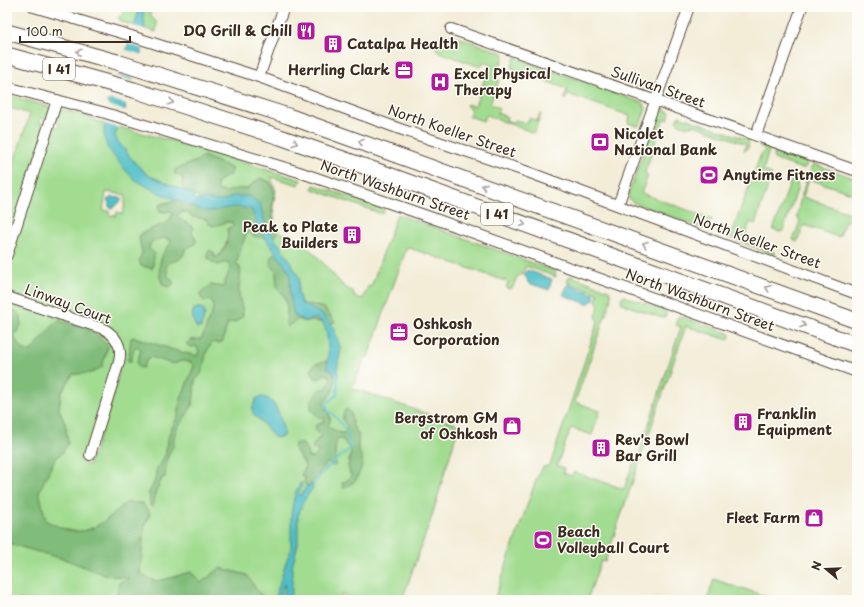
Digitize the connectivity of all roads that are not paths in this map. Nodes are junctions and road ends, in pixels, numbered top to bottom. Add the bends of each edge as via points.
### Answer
1 (34, 7) edge
2 (284, 7) edge
3 (689, 7) edge
4 (802, 7) edge
5 (451, 29) dead end
6 (7, 32) edge
7 (7, 55) edge
8 (259, 77) junction
9 (7, 87) edge
10 (57, 100) junction
11 (655, 101) junction
12 (756, 135) junction
13 (857, 171) edge
14 (618, 205) junction
15 (7, 255) edge
16 (857, 294) edge
17 (7, 297) edge
18 (857, 321) edge
19 (857, 345) edge
20 (857, 372) edge
21 (90, 455) dead end

1 - 8 street, North Koeller Street
2 - 8 street
3 - 11 street
4 - 12 street
5 - 11 street, Sullivan Street
18 -> 6 highway, I 41 via 344,136 140,69
7 -> 19 highway, I 41 via 134,90 266,133
8 - 14 street, North Koeller Street
9 - 10 street, North Washburn Street
10 - 15 street
10 - 20 street, North Washburn Street via 316,178
11 - 12 street, Sullivan Street
11 - 14 street
12 - 13 street, Sullivan Street
14 - 16 street, North Koeller Street
17 - 21 street, Linway Court via 104,329 110,332 118,343 119,362

